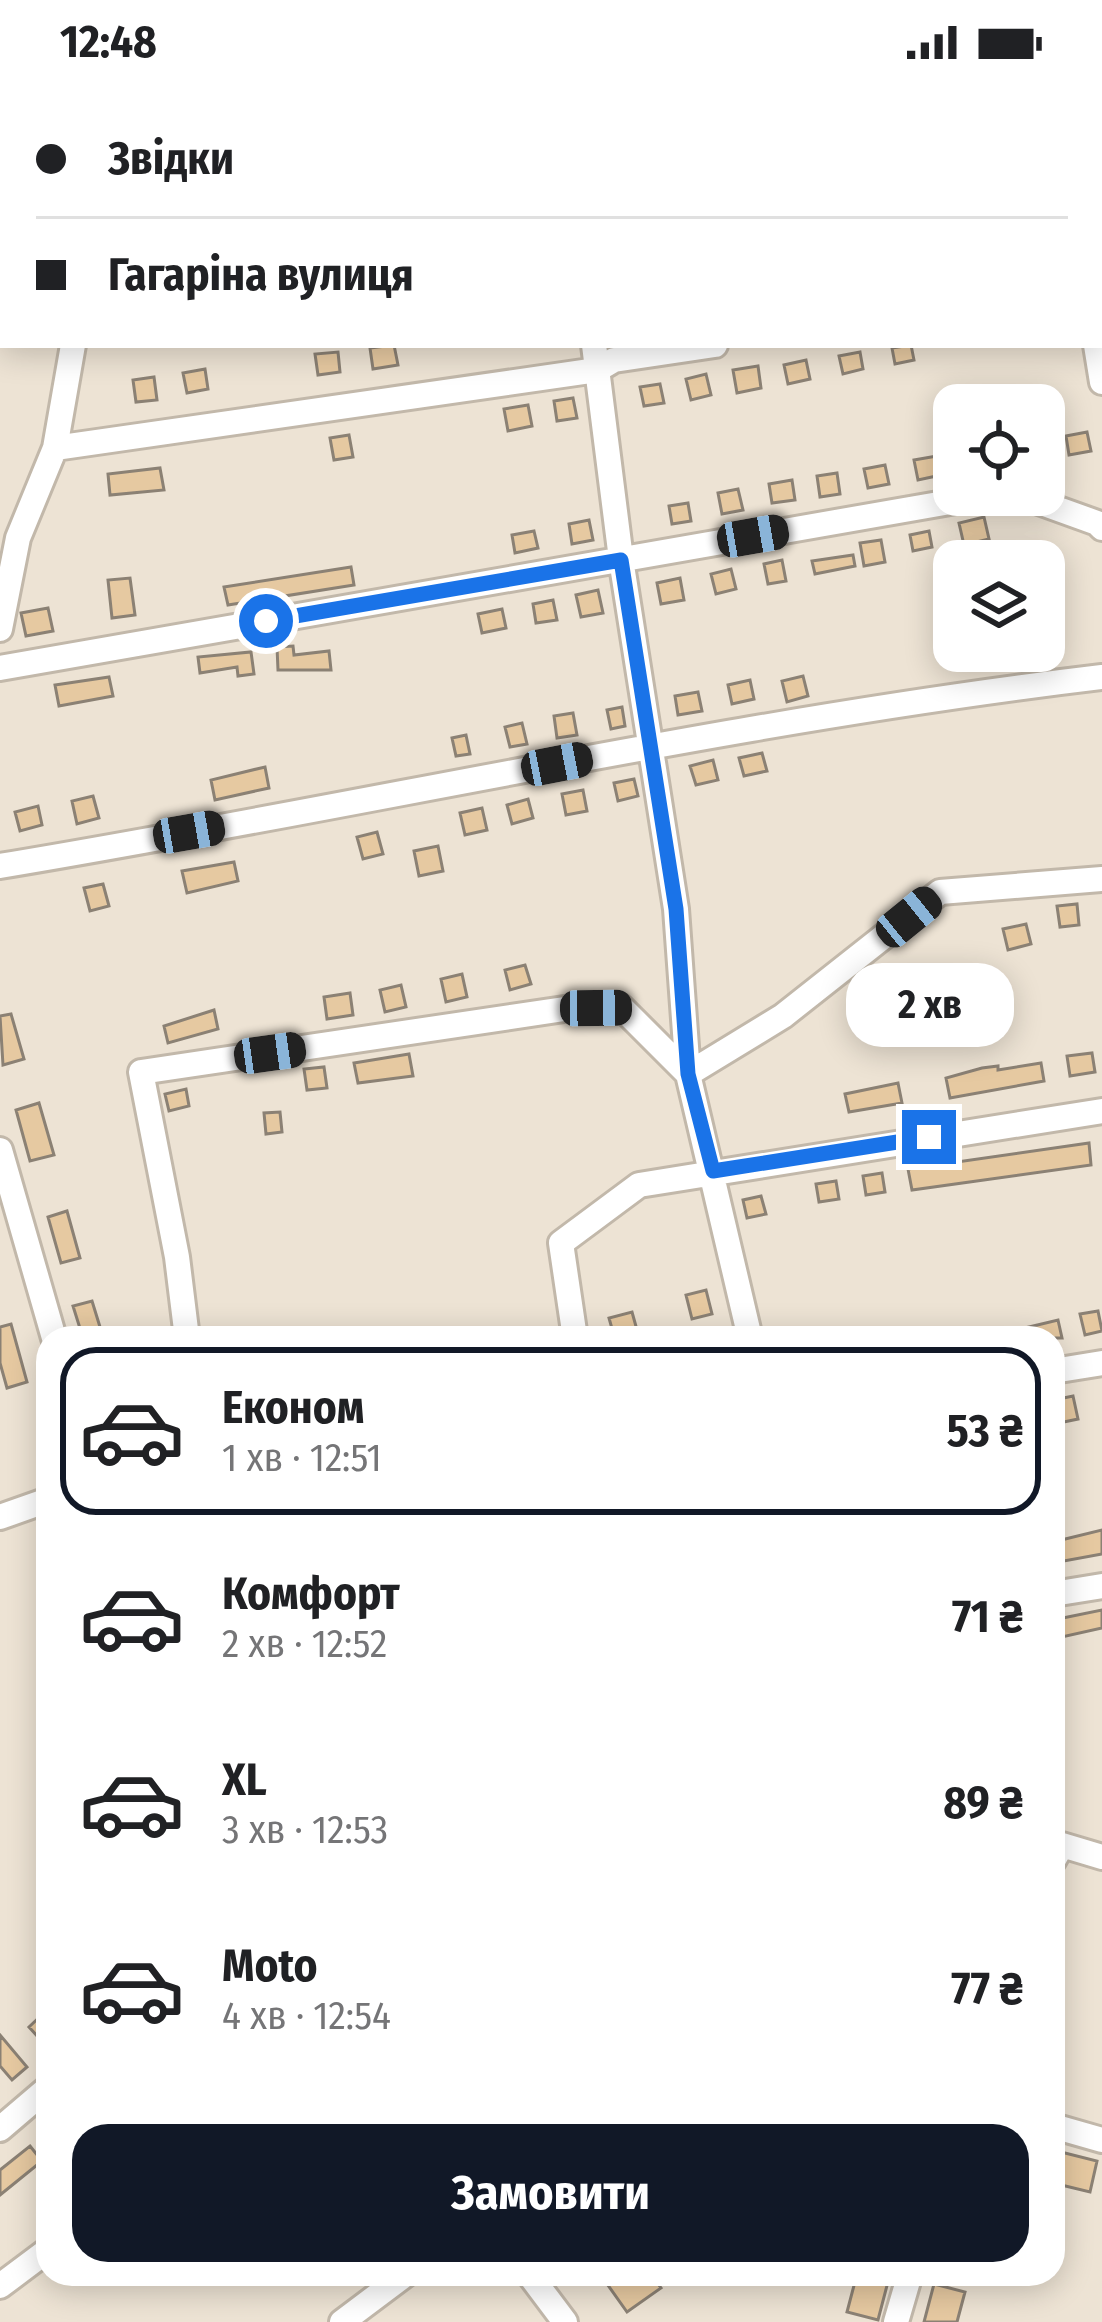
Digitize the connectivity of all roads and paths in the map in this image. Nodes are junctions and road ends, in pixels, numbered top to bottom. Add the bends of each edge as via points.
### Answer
1 (72, 348) edge
2 (695, 348) edge
3 (1096, 348) edge
4 (596, 357) edge
5 (1102, 382) edge
6 (55, 448) junction
7 (1102, 528) edge
8 (621, 560) junction
9 (0, 629) edge
10 (0, 668) edge
11 (1102, 677) edge
12 (650, 746) junction
13 (0, 866) edge
14 (1102, 879) edge
15 (688, 1074) junction
16 (1102, 1111) edge
17 (0, 1150) edge
18 (713, 1171) junction
19 (51, 1326) edge
20 (186, 1326) edge
21 (573, 1326) edge
22 (747, 1326) edge
23 (1102, 1363) edge
24 (1065, 1369) edge
25 (36, 1504) edge
26 (0, 1517) edge
27 (1102, 1586) edge
28 (1065, 1592) edge
29 (1065, 1846) edge
30 (1102, 1857) edge
31 (36, 2098) edge
32 (0, 2129) edge
33 (1065, 2129) edge
34 (1102, 2140) edge
35 (36, 2259) edge
36 (0, 2286) edge
37 (390, 2286) edge
38 (538, 2286) edge
39 (906, 2286) edge
40 (343, 2322) edge
41 (565, 2322) edge
42 (896, 2322) edge

1 - 6 street
2 - 4 street
3 - 5 street
4 - 6 street
4 - 8 street
6 - 9 street via 18,538
7 - 8 street via 1036,501 974,498
8 - 10 street
8 - 12 street
11 - 12 street
12 - 13 street
12 - 15 street via 676,909
14 - 15 street via 940,892 783,1016
15 - 18 street
15 - 20 street via 621,1007 141,1072
16 - 18 street
17 - 19 street
18 - 21 street via 639,1185 561,1243
18 - 22 street
23 - 24 street
25 - 26 street
27 - 28 street
29 - 30 street
31 - 32 street
33 - 34 street
35 - 36 street
37 - 40 street
38 - 41 street
39 - 42 street

